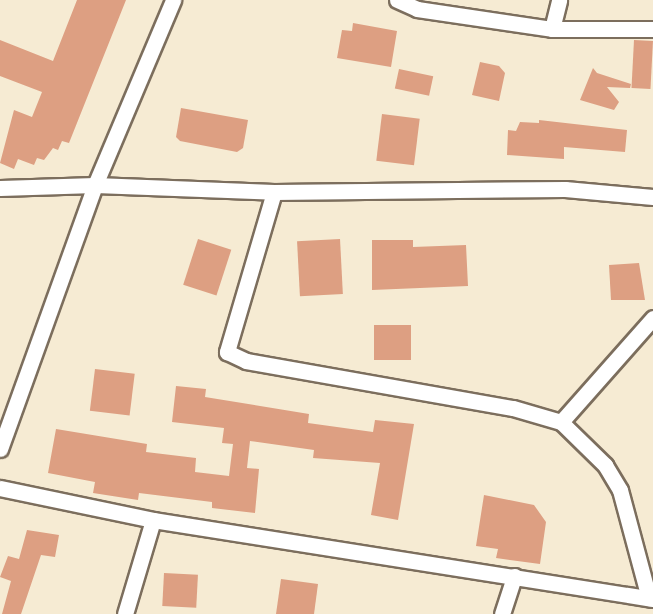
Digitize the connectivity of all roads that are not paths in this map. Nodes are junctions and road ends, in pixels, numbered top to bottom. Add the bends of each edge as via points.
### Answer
1 (173, 0) edge
2 (397, 0) edge
3 (559, 0) edge
4 (552, 29) junction
5 (653, 29) edge
6 (95, 185) junction
7 (0, 188) edge
8 (274, 192) junction
9 (653, 197) edge
10 (653, 318) edge
11 (561, 422) junction
12 (0, 449) edge
13 (0, 488) edge
14 (153, 520) junction
15 (513, 576) junction
16 (651, 598) edge
17 (125, 614) edge
18 (502, 614) edge

1 - 6 street
2 - 4 street via 417,9
3 - 4 street
4 - 5 street
6 - 7 street
6 - 8 street
6 - 12 street
8 - 9 street via 565,189
8 - 11 street via 227,352 246,361 513,408
10 - 11 street
11 - 16 street via 605,465 620,489
13 - 14 street
14 - 15 street
14 - 17 street
15 - 16 street
15 - 18 street

